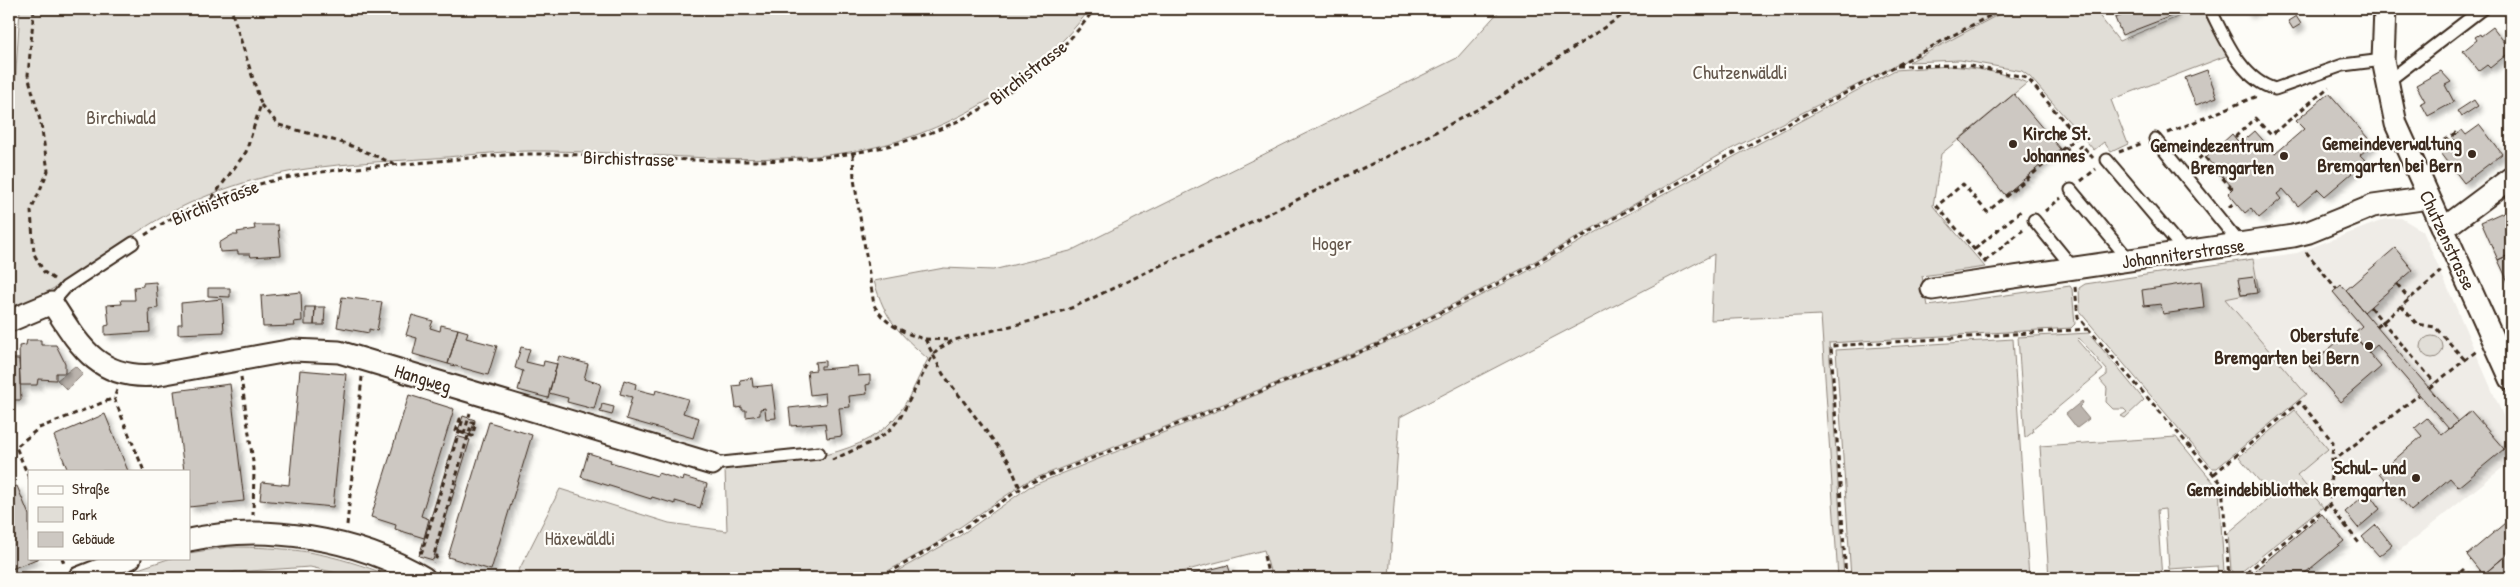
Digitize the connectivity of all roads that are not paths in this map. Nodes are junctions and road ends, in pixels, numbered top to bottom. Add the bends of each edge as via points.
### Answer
1 (2210, 9) edge
2 (2385, 9) edge
3 (2482, 9) edge
4 (2383, 60) junction
5 (2387, 82) junction
6 (2155, 139) dead end
7 (2107, 160) dead end
8 (2511, 178) edge
9 (2071, 190) dead end
10 (2429, 198) junction
11 (2034, 220) dead end
12 (2443, 229) junction
13 (133, 243) road end
14 (2241, 245) junction
15 (2186, 253) junction
16 (2130, 261) junction
17 (2074, 269) junction
18 (1932, 289) dead end
19 (52, 303) junction
20 (9, 321) edge
21 (2511, 380) edge
22 (819, 453) dead end
23 (712, 464) joint
24 (190, 540) edge
25 (121, 560) edge
26 (72, 571) edge
27 (424, 578) edge

1 - 4 lane via 2245,69 2254,80 2274,89 2343,65
2 - 4 street, Chutzenstrasse
3 - 5 lane
4 - 5 street, Chutzenstrasse
5 - 10 street, Chutzenstrasse via 2396,124
6 - 14 lane
7 - 15 lane
8 - 12 street
9 - 16 lane
10 - 12 street, Chutzenstrasse
10 - 14 street, Johanniterstrasse via 2384,203 2309,232
11 - 17 lane
12 - 21 street, Chutzenstrasse
13 - 19 lane via 66,287
14 - 15 street, Johanniterstrasse
15 - 16 street, Johanniterstrasse
16 - 17 street, Johanniterstrasse
17 - 18 street, Johanniterstrasse
19 - 20 street
19 - 23 street, Hangweg via 83,350 105,366 134,376 301,350 349,355
22 - 23 lane, Hangweg
24 - 27 street via 252,535 312,538 375,554
25 - 26 street

